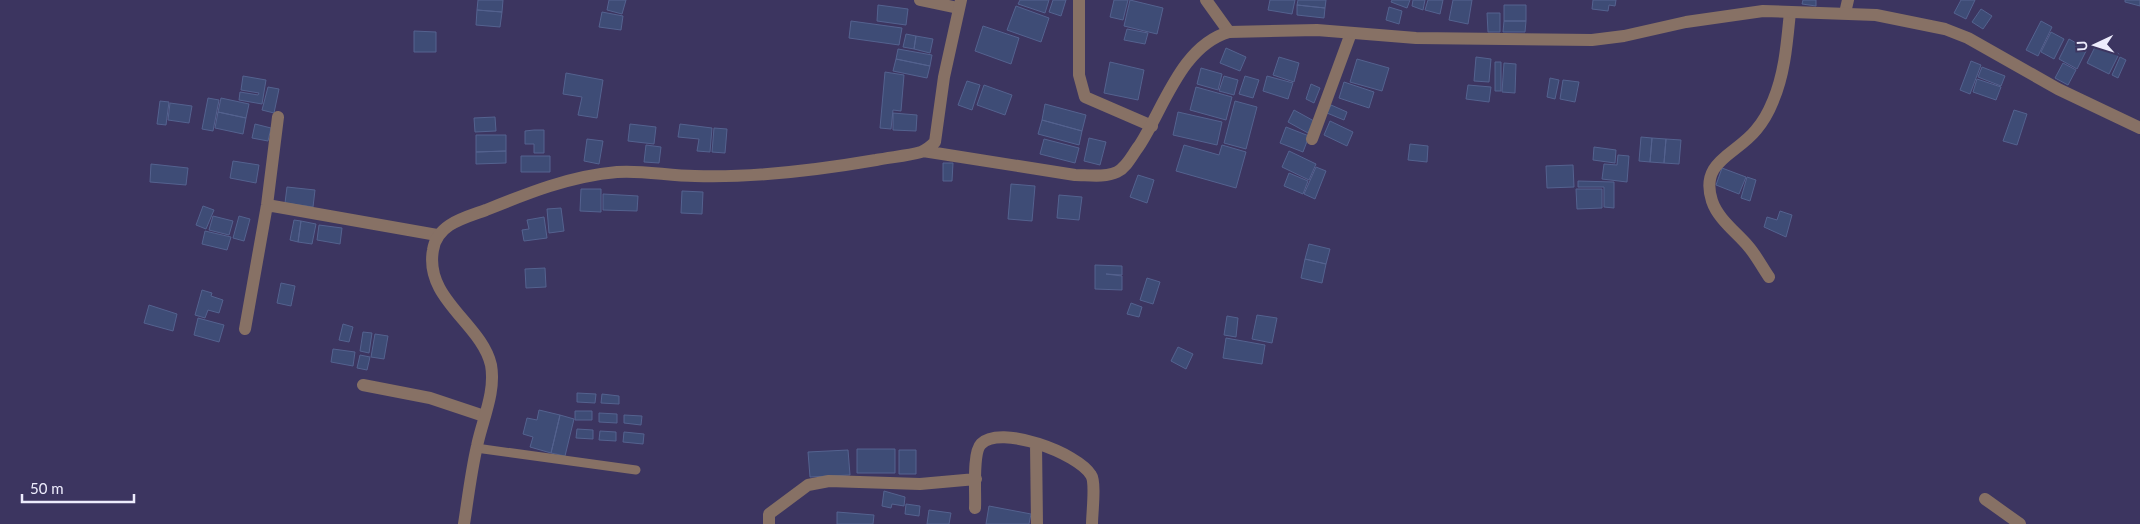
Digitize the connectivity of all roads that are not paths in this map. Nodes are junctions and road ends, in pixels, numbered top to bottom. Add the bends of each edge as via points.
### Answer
1 (920, 0) edge
2 (1079, 0) edge
3 (1206, 0) edge
4 (1848, 0) edge
5 (959, 4) edge
6 (1790, 12) junction
7 (1844, 14) junction
8 (1230, 32) junction
9 (1351, 33) junction
10 (278, 117) dead end
11 (1152, 126) junction
12 (2140, 128) edge
13 (1312, 139) dead end
14 (923, 152) junction
15 (267, 205) junction
16 (437, 235) junction
17 (1768, 277) dead end
18 (245, 329) dead end
19 (363, 385) dead end
20 (484, 416) junction
21 (1036, 444) junction
22 (476, 448) junction
23 (636, 470) dead end
24 (976, 479) junction
25 (1985, 499) dead end
26 (975, 508) dead end
27 (464, 524) edge
28 (769, 524) edge
29 (1037, 524) edge
30 (1092, 524) edge
31 (2020, 524) edge

1 - 5 street
2 - 11 street via 1079,75 1084,97
3 - 8 street
4 - 7 street
5 - 14 street via 935,142
6 - 7 street
6 - 9 street via 1731,15 1592,40 1416,38
6 - 17 street via 1783,71 1773,102 1756,130 1713,169 1709,188 1712,203 1721,217 1749,248
7 - 12 street via 1876,16 1945,29
8 - 9 street via 1317,30
8 - 11 street via 1217,35 1196,52 1182,70
9 - 13 street
10 - 15 street
11 - 14 street via 1125,166 1116,173 1097,176
14 - 16 street via 840,166 741,175 618,172 588,176 559,182 502,203 449,224
15 - 16 street
15 - 18 street
16 - 20 street via 433,250 436,280 484,349 490,363 491,389
19 - 20 street via 430,398
20 - 22 street
21 - 24 street via 1008,436 991,437 980,445 976,456
21 - 29 street
21 - 30 street via 1057,450 1093,477
22 - 23 lane
22 - 27 street
24 - 26 street
24 - 28 street via 920,484 829,481 808,485 769,514
25 - 31 street

